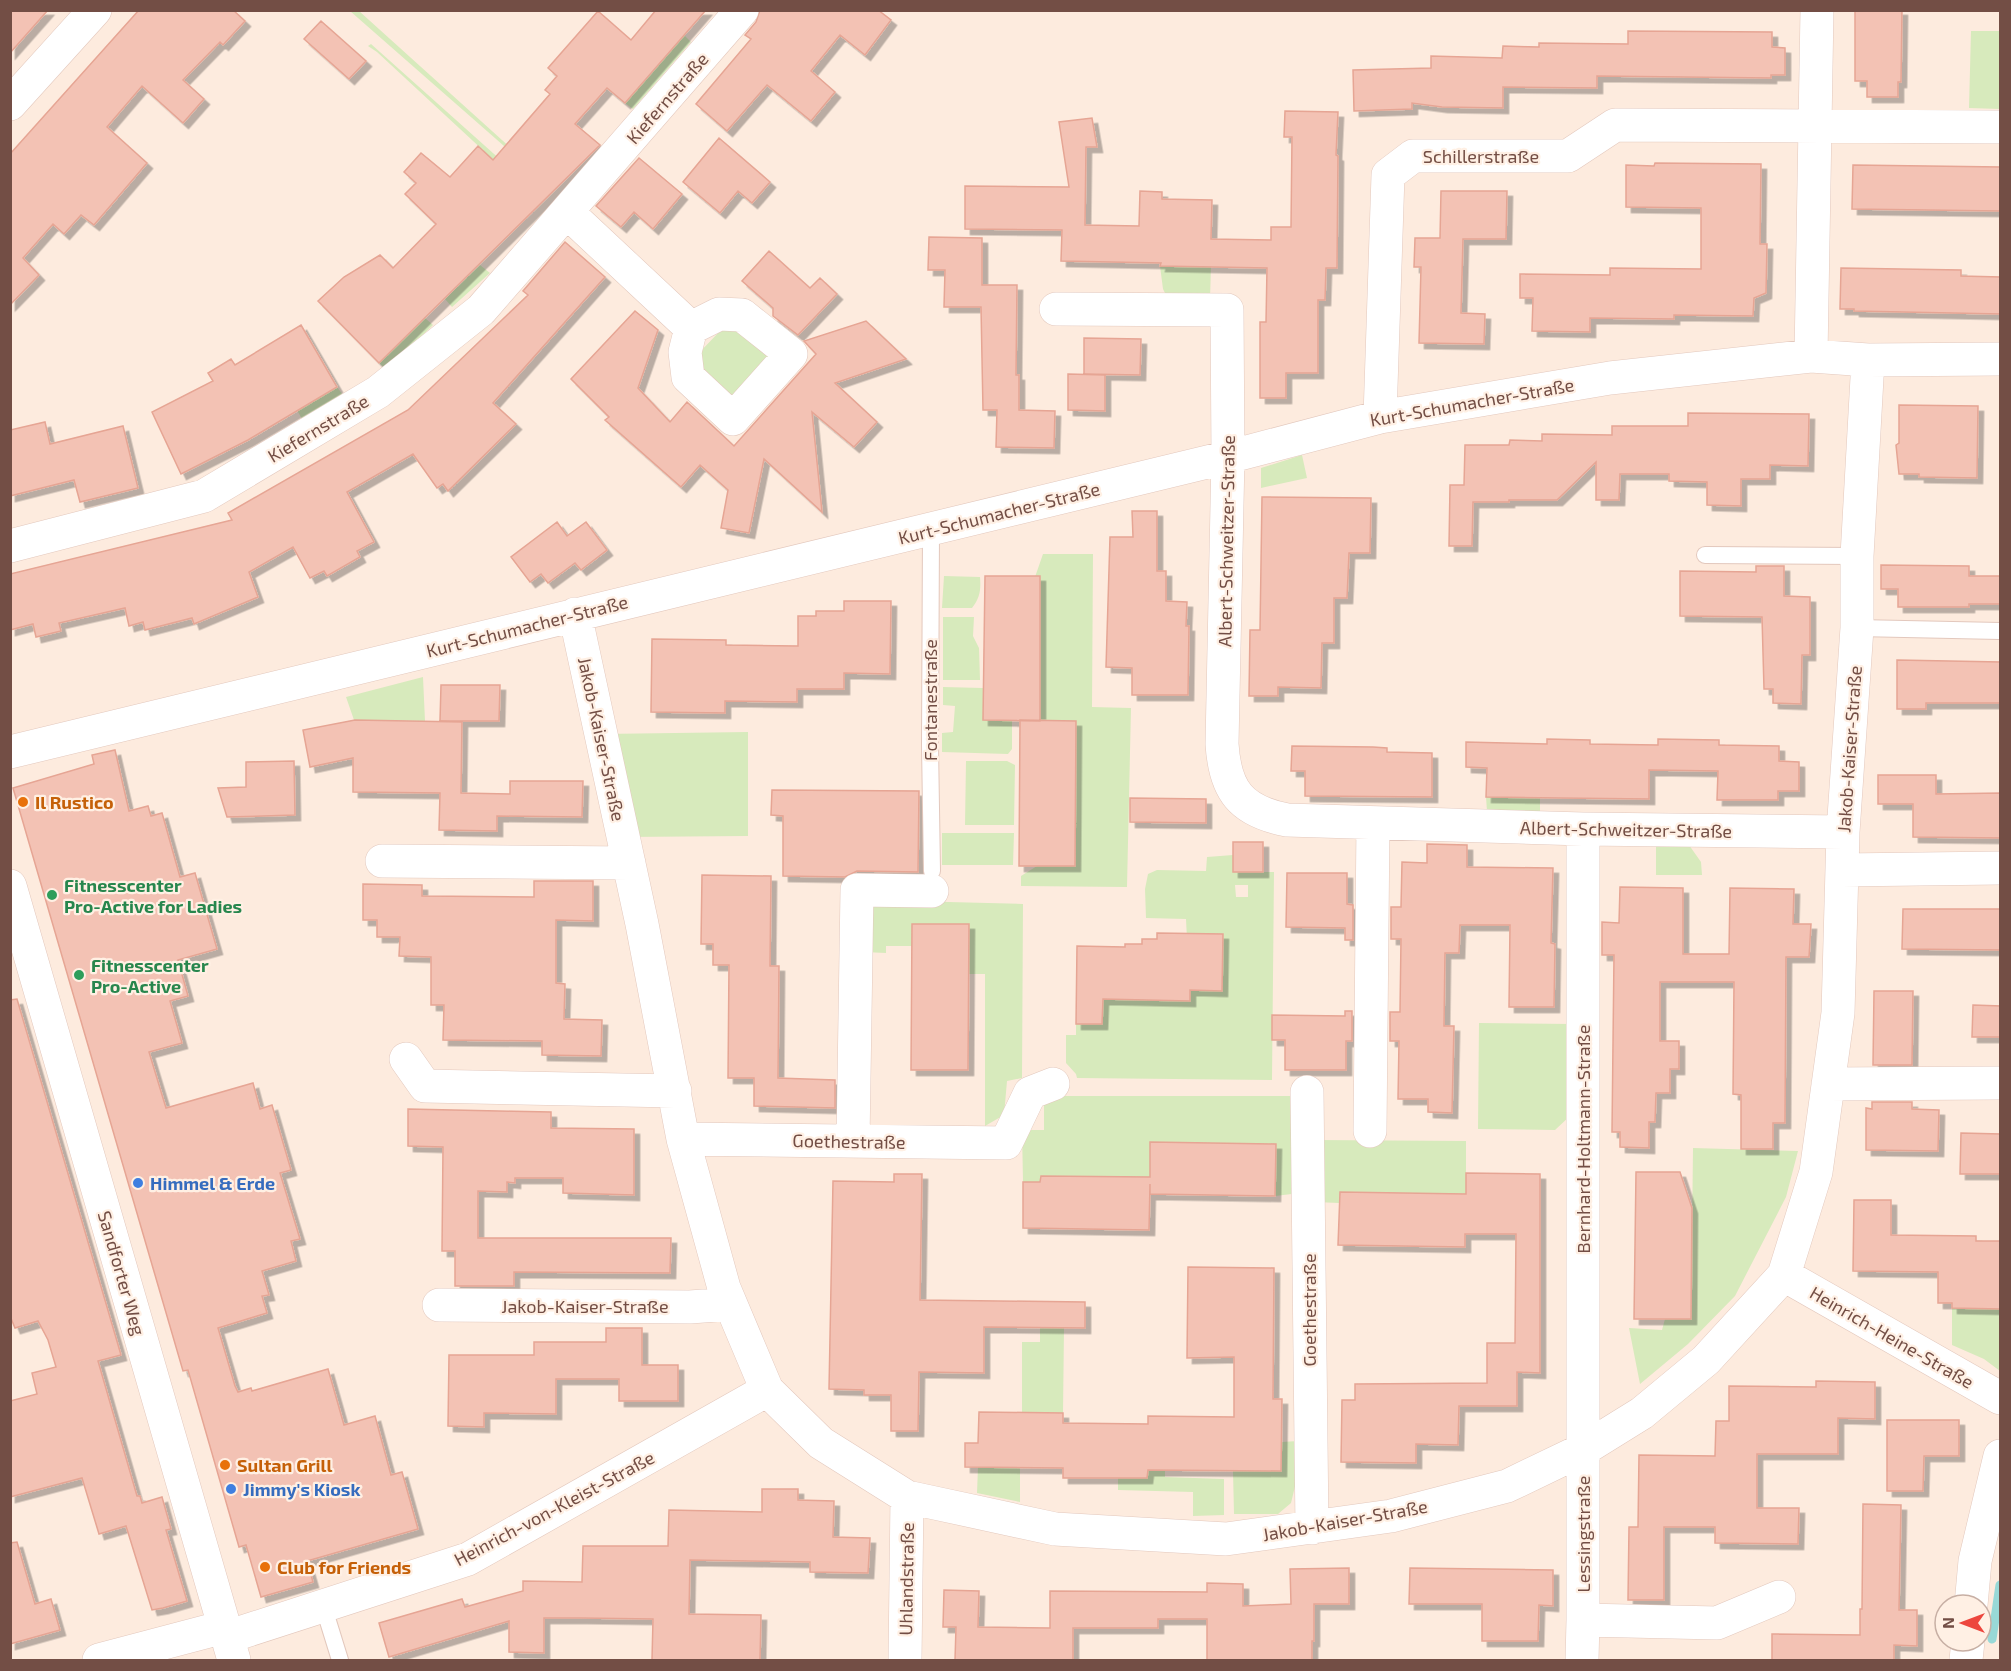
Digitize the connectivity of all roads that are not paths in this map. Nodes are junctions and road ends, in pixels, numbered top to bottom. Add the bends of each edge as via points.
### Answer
1 (95, 10) edge
2 (742, 10) edge
3 (1817, 10) edge
4 (10, 104) edge
5 (1814, 127) junction
6 (2001, 127) edge
7 (567, 212) junction
8 (1056, 309) dead end
9 (691, 328) dead end
10 (1811, 356) junction
11 (2001, 359) edge
12 (1868, 360) junction
13 (1380, 417) junction
14 (1228, 457) junction
15 (931, 530) junction
16 (10, 546) edge
17 (1705, 555) dead end
18 (1857, 556) junction
19 (574, 614) junction
20 (1857, 628) junction
21 (2001, 631) edge
22 (10, 752) edge
23 (1373, 823) junction
24 (1583, 829) junction
25 (1843, 832) junction
26 (382, 861) dead end
27 (629, 863) junction
28 (2001, 868) edge
29 (1842, 870) junction
30 (932, 881) joint
31 (10, 886) edge
32 (406, 1059) dead end
33 (2001, 1083) edge
34 (1053, 1084) dead end
35 (1828, 1084) junction
36 (675, 1091) junction
37 (1307, 1092) dead end
38 (1370, 1131) dead end
39 (682, 1139) junction
40 (853, 1141) junction
41 (1784, 1275) junction
42 (730, 1304) junction
43 (439, 1305) dead end
44 (768, 1390) junction
45 (2001, 1398) edge
46 (1584, 1449) junction
47 (2001, 1456) edge
48 (907, 1497) junction
49 (1312, 1528) junction
50 (1972, 1593) edge
51 (1779, 1597) dead end
52 (323, 1605) junction
53 (1583, 1620) junction
54 (228, 1642) edge
55 (99, 1660) edge
56 (340, 1660) edge
57 (905, 1660) edge
58 (1582, 1660) edge

1 - 4 street
2 - 7 street, Kiefernstraße
3 - 5 street
5 - 6 street, Schillerstraße
5 - 10 street
5 - 13 street, Schillerstraße via 1615,125 1568,156 1413,156 1388,175
7 - 9 street
7 - 16 street, Kiefernstraße via 481,310 368,398 204,496
8 - 14 street, Albert-Schweitzer-Straße via 1227,310
10 - 12 street, Kurt-Schumacher-Straße
10 - 13 street, Kurt-Schumacher-Straße via 1610,378
11 - 12 street, Kurt-Schumacher-Straße
12 - 18 street, Jakob-Kaiser-Straße
13 - 14 street, Kurt-Schumacher-Straße
14 - 15 street, Kurt-Schumacher-Straße
14 - 23 street, Albert-Schweitzer-Straße via 1222,744 1229,783 1237,797 1266,816
15 - 19 street, Kurt-Schumacher-Straße
15 - 30 lane, Fontanestraße
17 - 18 lane
18 - 20 street, Jakob-Kaiser-Straße
19 - 22 street, Kurt-Schumacher-Straße
19 - 27 street, Jakob-Kaiser-Straße
20 - 21 lane
20 - 25 street, Jakob-Kaiser-Straße
23 - 24 street, Albert-Schweitzer-Straße
23 - 38 street
24 - 25 street, Albert-Schweitzer-Straße
24 - 46 street, Bernhard-Holtmann-Straße
25 - 29 street, Jakob-Kaiser-Straße
26 - 27 street
27 - 36 street, Jakob-Kaiser-Straße
28 - 29 street
29 - 35 street, Jakob-Kaiser-Straße via 1838,1012
30 - 40 street, Fontanestraße via 857,890
31 - 54 street, Sandforter Weg
32 - 36 street via 425,1086
33 - 35 street
34 - 40 street, Goethestraße via 1030,1092 1006,1143
35 - 41 street, Jakob-Kaiser-Straße via 1816,1172
36 - 39 street, Jakob-Kaiser-Straße
37 - 49 street, Goethestraße
39 - 40 street, Goethestraße
39 - 42 street, Jakob-Kaiser-Straße
41 - 45 street, Heinrich-Heine-Straße
41 - 46 street, Jakob-Kaiser-Straße via 1706,1360 1642,1413
42 - 43 street, Jakob-Kaiser-Straße
42 - 44 street, Jakob-Kaiser-Straße
44 - 48 street, Jakob-Kaiser-Straße via 821,1443
44 - 52 street, Heinrich-von-Kleist-Straße via 468,1559
46 - 49 street, Jakob-Kaiser-Straße via 1507,1486 1391,1516
46 - 53 street, Lessingstraße
47 - 50 street via 1975,1561
48 - 49 street, Jakob-Kaiser-Straße via 1055,1529 1226,1539
48 - 57 street, Uhlandstraße
51 - 53 street via 1717,1623
52 - 54 street, Heinrich-von-Kleist-Straße
52 - 56 lane
53 - 58 street, Lessingstraße
54 - 55 street, Heinrich-von-Kleist-Straße

